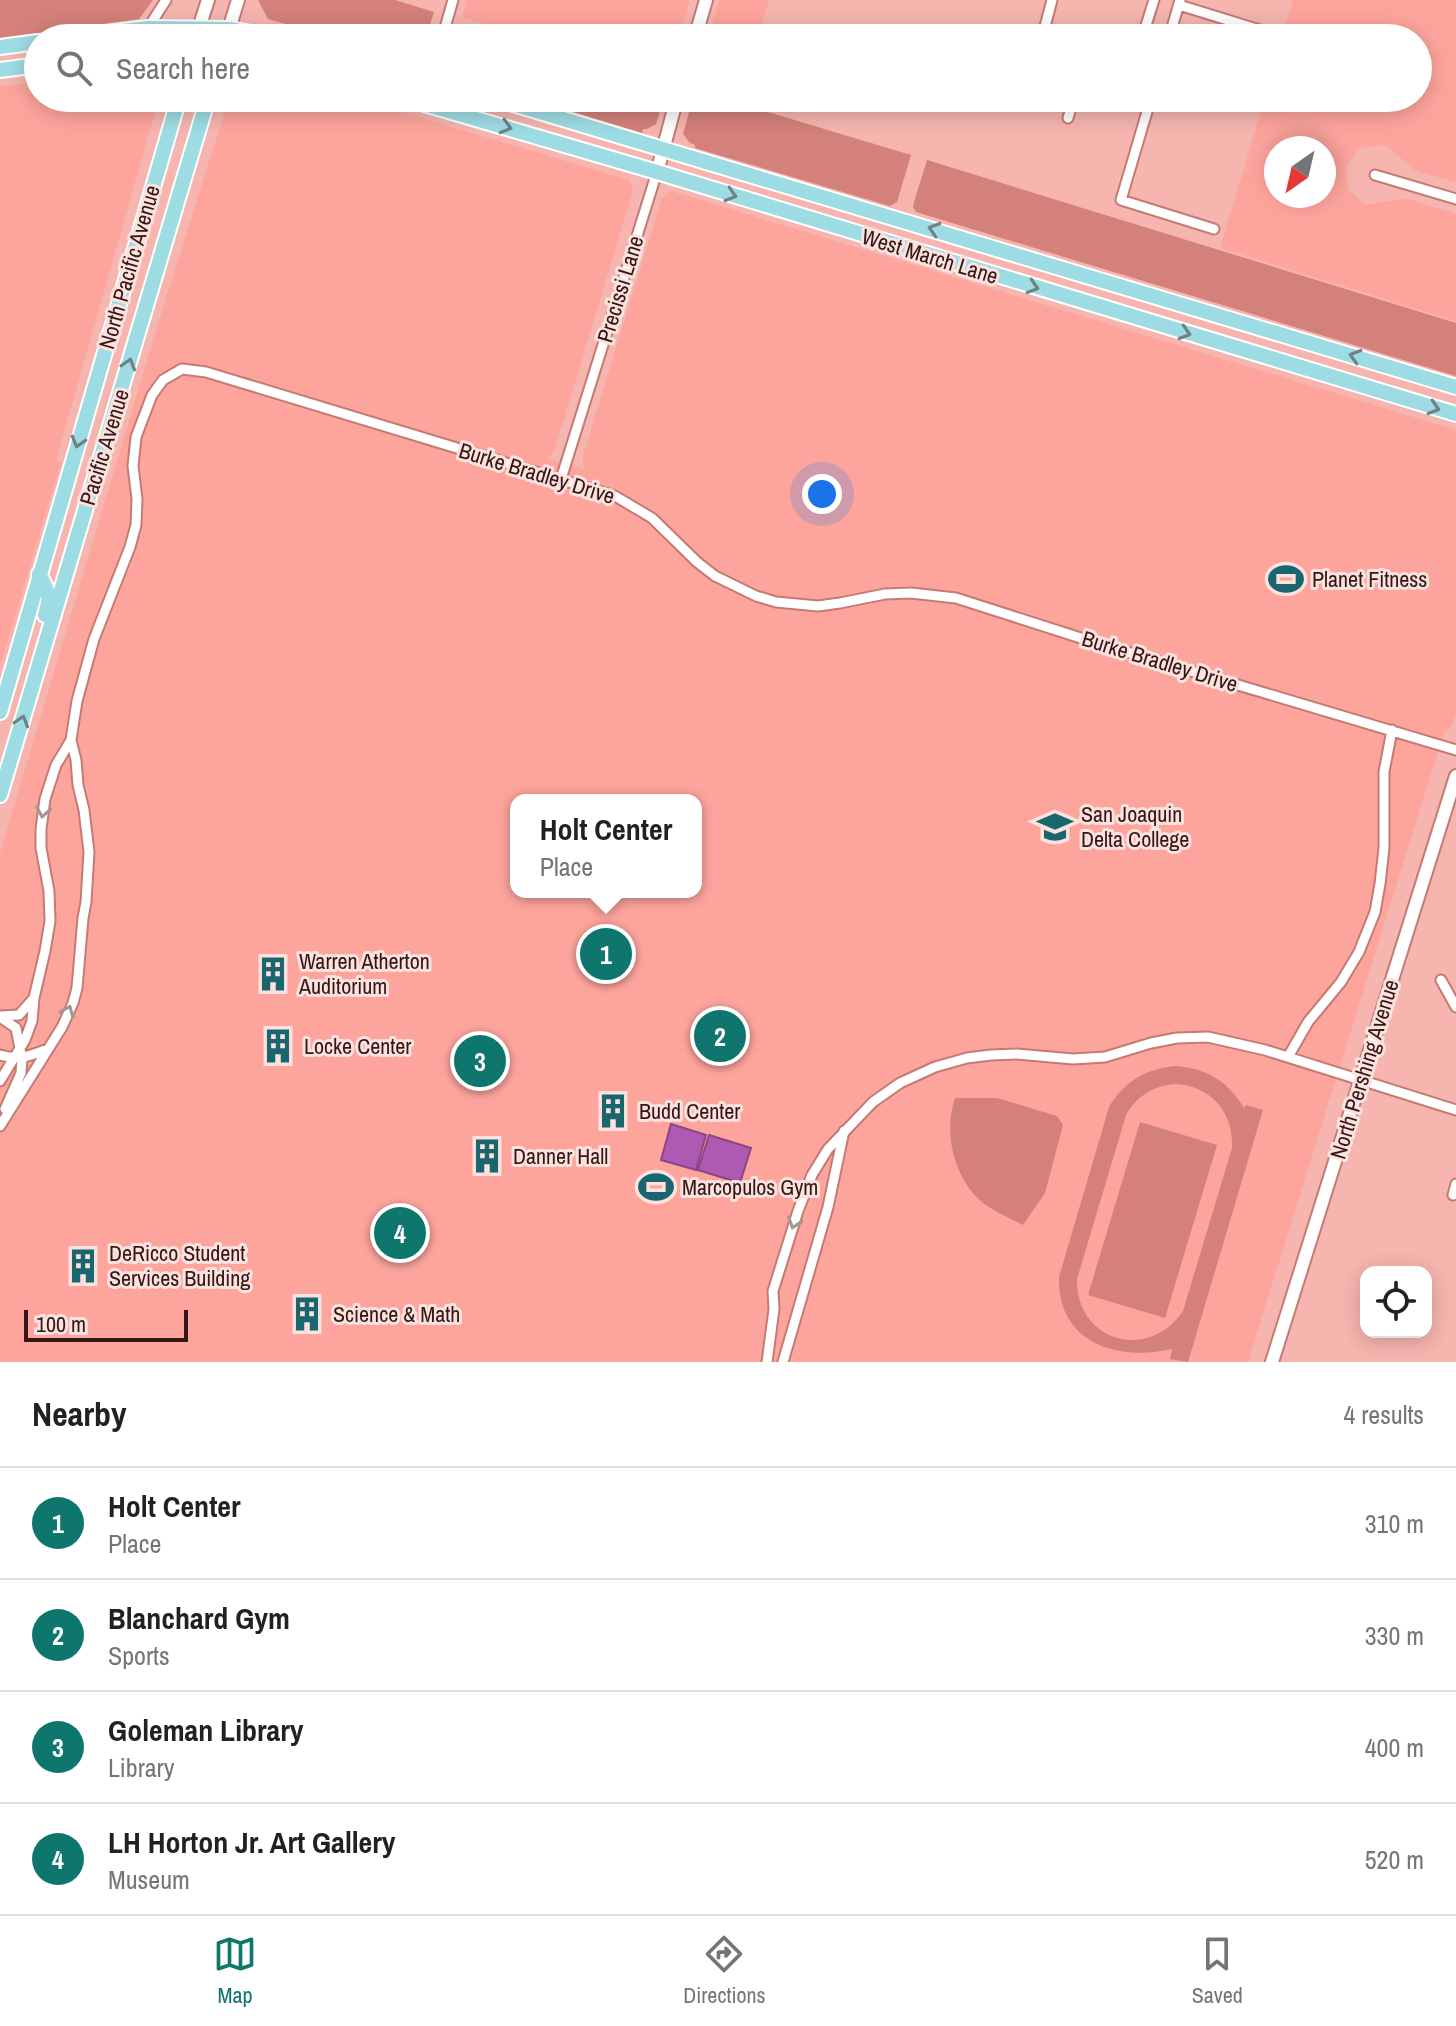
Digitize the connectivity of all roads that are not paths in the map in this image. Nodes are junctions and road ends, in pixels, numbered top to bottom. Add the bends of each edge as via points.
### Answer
1 (166, 0) edge
2 (208, 0) edge
3 (238, 0) edge
4 (453, 0) edge
5 (706, 0) edge
6 (1052, 0) edge
7 (1154, 0) edge
8 (1179, 2) edge
9 (151, 24) edge
10 (201, 24) edge
11 (231, 24) edge
12 (446, 24) edge
13 (699, 24) edge
14 (1046, 24) edge
15 (1146, 24) edge
16 (1173, 24) edge
17 (1244, 24) edge
18 (24, 44) edge
19 (0, 47) edge
20 (24, 67) edge
21 (0, 70) edge
22 (175, 112) edge
23 (204, 112) edge
24 (452, 112) edge
25 (541, 112) edge
26 (673, 112) edge
27 (1070, 112) edge
28 (1147, 112) edge
29 (1068, 118) dead end
30 (663, 148) junction
31 (657, 172) junction
32 (1375, 175) dead end
33 (1456, 199) edge
34 (1214, 229) dead end
35 (1456, 387) edge
36 (1456, 414) edge
37 (561, 479) junction
38 (39, 574) junction
39 (32, 689) junction
40 (0, 712) edge
41 (1392, 730) junction
42 (71, 740) junction
43 (1456, 750) edge
44 (1456, 776) edge
45 (0, 795) edge
46 (1441, 980) dead end
47 (34, 998) junction
48 (1456, 1007) edge
49 (0, 1016) edge
50 (48, 1049) junction
51 (0, 1055) edge
52 (19, 1055) junction
53 (1288, 1057) junction
54 (0, 1079) edge
55 (1360, 1081) junction
56 (1456, 1110) edge
57 (2, 1123) edge
58 (844, 1131) junction
59 (1456, 1184) edge
60 (1453, 1195) dead end
61 (767, 1362) edge
62 (783, 1362) edge
63 (1272, 1362) edge

1 - 9 street
2 - 10 main road
3 - 11 main road
4 - 12 street
5 - 13 main road
6 - 14 street
7 - 15 street
8 - 16 street
8 - 17 street
18 - 19 main road
20 - 21 main road
22 -> 38 main road, North Pacific Avenue
39 -> 23 main road, Pacific Avenue
24 -> 31 main road, West March Lane
25 - 30 main road, West March Lane
26 - 30 main road, Precissi Lane
27 - 29 street
28 - 34 street via 1121,200
30 - 31 main road, Precissi Lane
35 -> 30 main road, West March Lane
31 -> 36 main road, West March Lane
31 - 37 street, Precissi Lane
32 - 33 street
37 - 41 street, Burke Bradley Drive via 634,505 715,576 756,596 818,606 885,594 956,598
37 - 42 street, Burke Bradley Drive via 206,372 174,372 158,385 136,437 136,525 94,639
38 - 39 main road via 50,599 28,676
38 - 40 main road, North Pacific Avenue
45 -> 39 main road, Pacific Avenue
41 - 43 street, Burke Bradley Drive
41 - 53 street via 1384,772 1384,848 1375,912 1359,952
42 -> 47 street, Burke Bradley Drive via 45,799 41,848 50,921
50 -> 42 street, Burke Bradley Drive via 77,988 86,902 88,839
44 - 55 main road, North Pershing Avenue
46 - 48 street
47 - 49 street via 19,1015
47 - 52 street, Burke Bradley Drive
49 - 52 street via 16,1028
50 - 52 street
50 - 57 street, Burke Bradley Drive
51 - 52 street
52 - 54 street, Burke Bradley Drive
52 - 57 street via 21,1073
53 - 55 street
53 - 58 street via 1197,1037 1105,1057 967,1058 900,1083
55 - 56 street
55 - 63 main road, North Pershing Avenue
58 -> 61 street via 812,1175 798,1211 773,1291
58 - 62 street
59 - 60 street

